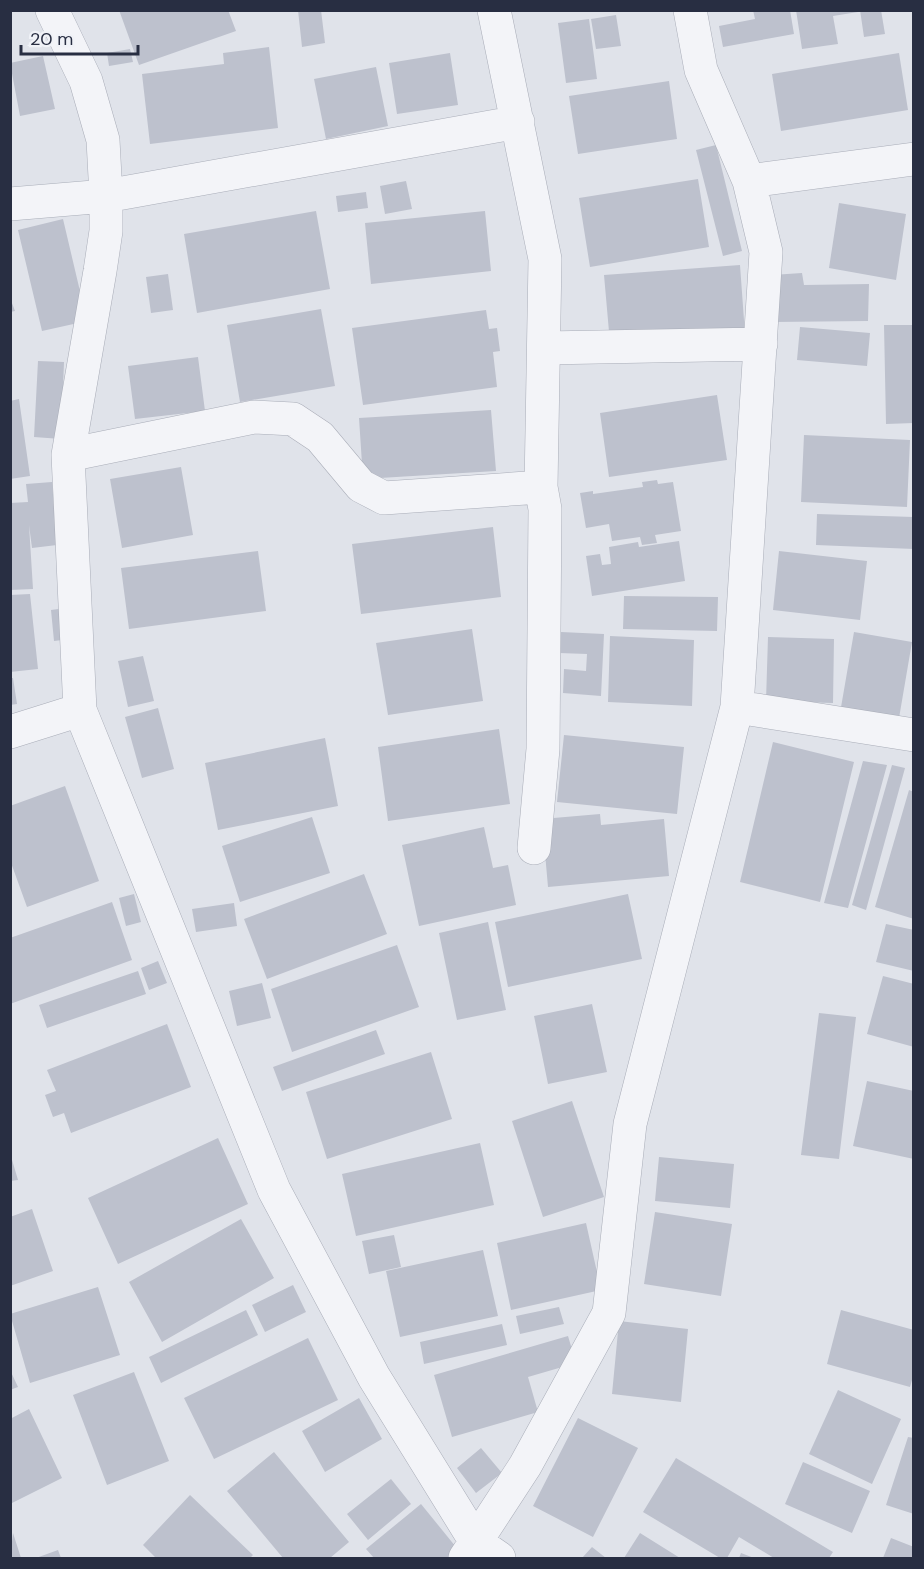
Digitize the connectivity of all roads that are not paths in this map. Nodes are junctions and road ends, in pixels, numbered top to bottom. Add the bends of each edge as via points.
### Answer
1 (52, 10) edge
2 (494, 10) edge
3 (690, 10) edge
4 (518, 122) junction
5 (914, 159) edge
6 (749, 181) junction
7 (106, 196) junction
8 (10, 204) edge
9 (761, 344) junction
10 (545, 348) junction
11 (68, 455) junction
12 (541, 487) junction
13 (737, 706) junction
14 (80, 710) junction
15 (10, 732) edge
16 (914, 735) edge
17 (534, 848) dead end
18 (480, 1553) edge

1 - 7 street via 86,81 103,140
2 - 4 street
3 - 6 street via 701,70
4 - 7 street
4 - 10 street via 545,259
5 - 6 street
6 - 9 street via 766,252
7 - 8 street
7 - 11 street via 102,261
9 - 10 street
9 - 13 street
10 - 12 street
11 - 12 street via 254,417 293,419 320,436 361,486 384,498
11 - 14 street
12 - 17 street via 545,509 543,748
13 - 16 street
13 - 18 street via 630,1124 609,1313
14 - 15 street
14 - 18 street via 274,1190 374,1377

